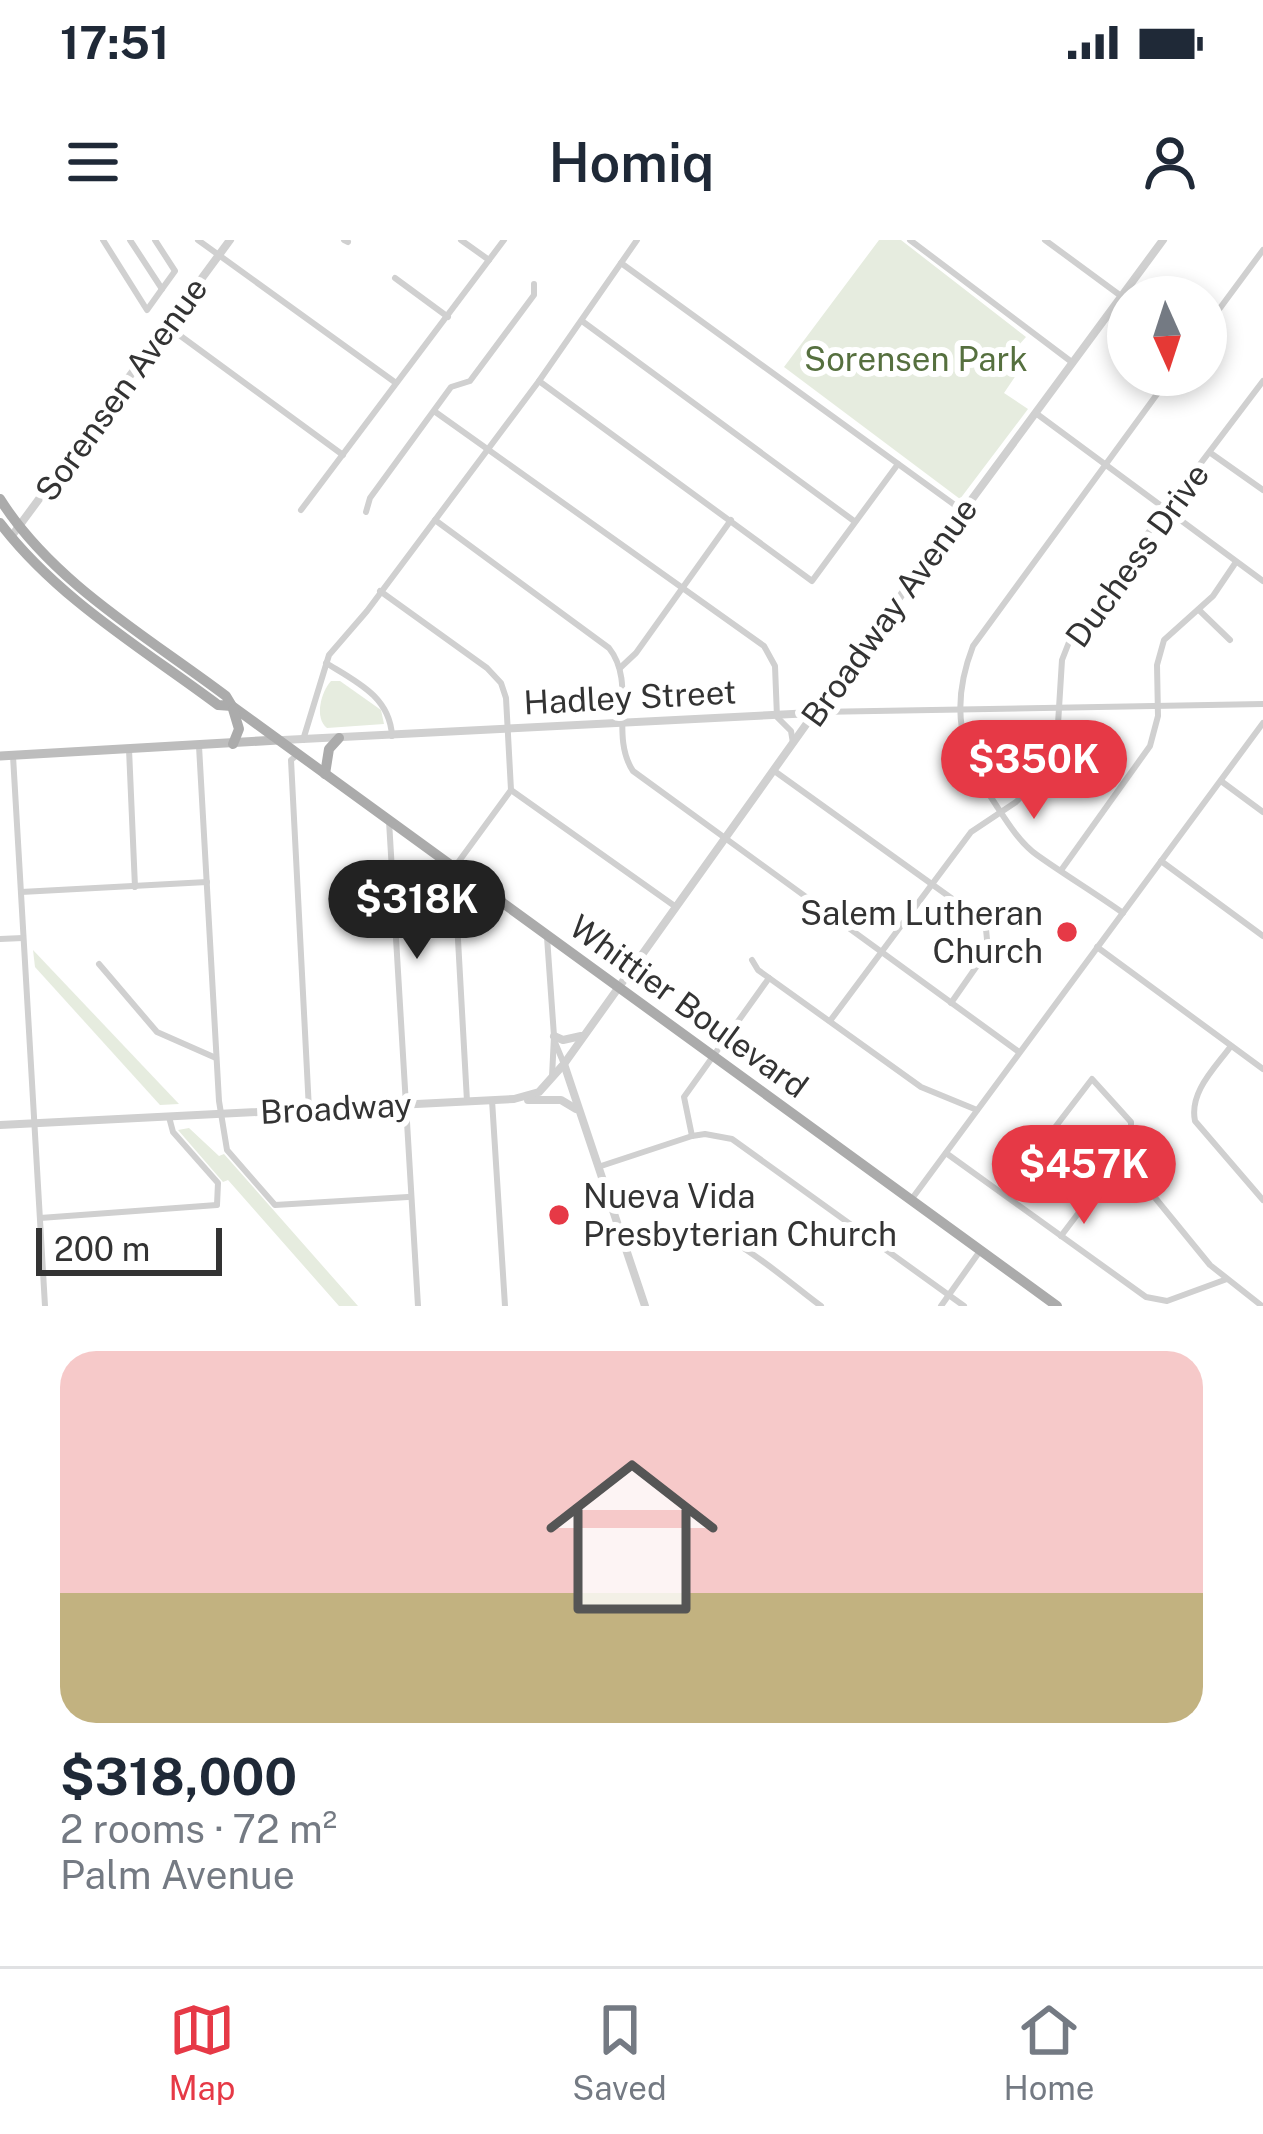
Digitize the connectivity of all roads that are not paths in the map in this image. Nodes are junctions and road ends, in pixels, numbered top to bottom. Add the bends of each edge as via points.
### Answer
1 (103, 240) edge
2 (130, 240) edge
3 (155, 240) edge
4 (198, 240) edge
5 (230, 240) edge
6 (461, 240) edge
7 (504, 240) edge
8 (637, 240) edge
9 (910, 240) edge
10 (1045, 240) edge
11 (1163, 240) edge
12 (1263, 250) edge
13 (219, 255) junction
14 (489, 260) junction
15 (620, 263) junction
16 (1136, 276) edge
17 (395, 278) dead end
18 (534, 284) dead end
19 (1107, 286) edge
20 (162, 290) junction
21 (1227, 299) edge
22 (1107, 316) edge
23 (448, 317) junction
24 (581, 321) junction
25 (166, 326) junction
26 (1073, 363) junction
27 (539, 381) junction
28 (1263, 381) edge
29 (396, 383) junction
30 (1155, 396) edge
31 (1252, 396) junction
32 (1263, 404) edge
33 (434, 411) junction
34 (1037, 414) junction
35 (487, 448) junction
36 (1210, 453) junction
37 (343, 455) junction
38 (1106, 462) junction
39 (898, 464) junction
40 (1263, 490) edge
41 (0, 499) edge
42 (1166, 507) junction
43 (301, 510) dead end
44 (963, 511) junction
45 (366, 512) dead end
46 (435, 520) junction
47 (730, 520) junction
48 (854, 521) junction
49 (0, 523) edge
50 (15, 532) junction
51 (1236, 562) junction
52 (1263, 581) edge
53 (682, 588) junction
54 (380, 591) junction
55 (95, 605) junction
56 (1199, 610) junction
57 (1230, 640) dead end
58 (326, 663) junction
59 (620, 668) junction
60 (184, 680) junction
61 (211, 685) junction
62 (1263, 704) edge
63 (232, 706) junction
64 (1157, 707) junction
65 (1059, 708) junction
66 (961, 711) junction
67 (815, 712) junction
68 (777, 717) junction
69 (1263, 723) edge
70 (623, 724) junction
71 (507, 729) junction
72 (392, 736) junction
73 (339, 738) junction
74 (278, 740) junction
75 (303, 740) junction
76 (793, 743) junction
77 (233, 744) junction
78 (199, 746) junction
79 (129, 749) junction
80 (297, 754) junction
81 (14, 755) junction
82 (0, 756) edge
83 (773, 770) junction
84 (325, 774) junction
85 (1221, 781) junction
86 (511, 790) junction
87 (1000, 812) junction
88 (1263, 812) edge
89 (389, 821) junction
90 (723, 839) junction
91 (1161, 861) junction
92 (454, 868) junction
93 (1062, 869) junction
94 (207, 882) junction
95 (932, 884) junction
96 (136, 886) junction
97 (21, 892) junction
98 (676, 907) junction
99 (1123, 913) junction
100 (1263, 936) edge
101 (547, 937) junction
102 (23, 938) junction
103 (0, 939) edge
104 (1097, 947) junction
105 (883, 953) junction
106 (752, 960) dead end
107 (99, 964) dead end
108 (769, 978) junction
109 (616, 986) junction
110 (951, 1003) junction
111 (830, 1022) junction
112 (582, 1035) junction
113 (554, 1036) junction
114 (1231, 1046) junction
115 (1019, 1052) junction
116 (712, 1056) junction
117 (216, 1058) junction
118 (563, 1064) junction
119 (1263, 1070) edge
120 (551, 1080) junction
121 (514, 1099) junction
122 (493, 1100) junction
123 (467, 1102) junction
124 (404, 1105) junction
125 (309, 1110) junction
126 (977, 1110) junction
127 (580, 1112) junction
128 (222, 1114) junction
129 (169, 1117) junction
130 (34, 1124) junction
131 (0, 1125) edge
132 (692, 1136) junction
133 (946, 1152) junction
134 (1121, 1156) junction
135 (598, 1168) junction
136 (1004, 1194) junction
137 (409, 1197) junction
138 (911, 1200) junction
139 (1263, 1200) edge
140 (40, 1218) junction
141 (1061, 1236) junction
142 (624, 1246) junction
143 (980, 1250) junction
144 (1227, 1279) junction
145 (950, 1295) junction
146 (45, 1306) edge
147 (418, 1306) edge
148 (505, 1306) edge
149 (645, 1306) edge
150 (821, 1306) edge
151 (941, 1306) edge
152 (964, 1306) edge
153 (1057, 1306) edge
154 (1262, 1306) edge

1 - 20 street via 147,310
2 - 20 street
3 - 20 street via 175,271
4 - 13 street
5 - 13 street, Sorensen Avenue
6 - 14 street
7 - 14 street
8 - 15 street
9 - 26 street
10 - 19 street
11 - 16 street, Broadway Avenue
12 - 21 street
13 - 25 street, Sorensen Avenue
13 - 29 street
14 - 23 street
15 - 24 street
15 - 39 street
17 - 23 street
18 - 33 street via 534,295 470,381 451,387
22 - 26 street, Broadway Avenue
23 - 29 street
24 - 27 street
24 - 48 street
25 - 37 street
25 - 50 street, Sorensen Avenue
26 - 34 street, Broadway Avenue
27 - 35 street
27 - 47 street
28 - 31 street, Duchess Drive
29 - 37 street
30 - 38 street
31 - 32 street
31 - 36 street, Duchess Drive
33 - 35 street
33 - 45 street
34 - 38 street
34 - 44 street, Broadway Avenue
35 - 46 street
35 - 53 street
36 - 40 street
36 - 42 street, Duchess Drive
37 - 43 street
38 - 42 street
38 - 66 street via 973,646
39 - 44 street
39 - 48 street
41 - 50 main road, Whittier Boulevard
42 - 51 street
42 - 65 street, Duchess Drive via 1073,632
44 - 67 street, Broadway Avenue
46 - 54 street
46 - 59 street via 601,641
47 - 48 street via 812,581
47 - 53 street
49 - 50 main road, Whittier Boulevard
50 - 55 main road, Whittier Boulevard
50 - 55 main road, Whittier Boulevard via 62,586
51 - 52 street
51 - 56 street
53 - 59 street
53 - 68 street via 772,656
54 - 58 street
54 - 71 street via 496,676
55 - 60 main road, Whittier Boulevard
55 - 61 main road, Whittier Boulevard
56 - 57 street
56 - 64 street via 1164,640
58 - 72 street via 384,703
58 - 75 street
59 - 70 street
60 - 61 main road
60 - 63 main road, Whittier Boulevard
61 - 63 main road, Whittier Boulevard
62 - 64 street, Hadley Street
63 - 74 main road, Whittier Boulevard
63 - 77 main road
64 - 65 street, Hadley Street
64 - 93 street via 1144,757
65 - 66 street, Hadley Street
65 - 87 street, Duchess Drive via 1046,765
66 - 67 street, Hadley Street
66 - 87 street via 971,768
67 - 68 street, Hadley Street
67 - 76 street, Broadway Avenue
68 - 70 street, Hadley Street
68 - 76 street
69 - 85 street
70 - 71 street, Hadley Street
70 - 90 street via 633,771
71 - 72 street, Hadley Street
71 - 86 street
72 - 73 street, Hadley Street
73 - 75 street, Hadley Street
73 - 84 main road
74 - 75 street, Hadley Street
74 - 77 main road, Hadley Street
74 - 80 main road, Whittier Boulevard
76 - 83 street, Broadway Avenue
77 - 78 main road, Hadley Street
78 - 79 main road, Hadley Street
78 - 94 street
79 - 81 main road, Hadley Street
79 - 96 street
80 - 84 main road, Whittier Boulevard
80 - 125 street via 291,762
81 - 82 main road, Hadley Street
81 - 97 street
83 - 90 street, Broadway Avenue
83 - 95 street
84 - 89 main road, Whittier Boulevard
85 - 88 street
85 - 91 street
86 - 92 street
86 - 98 street
87 - 93 street via 1023,842
87 - 95 street, Duchess Drive via 971,832
89 - 92 main road, Whittier Boulevard
89 - 124 street
90 - 98 street, Broadway Avenue
90 - 105 street
91 - 99 street
91 - 100 street
92 - 101 main road, Whittier Boulevard
92 - 123 street
93 - 99 street
94 - 96 street
94 - 117 street
95 - 105 street, Duchess Drive
95 - 110 street via 972,913 988,939 982,962
96 - 97 street
97 - 102 street
98 - 109 street, Broadway Avenue
99 - 104 street
101 - 109 main road, Whittier Boulevard
101 - 113 street
102 - 103 street
102 - 130 street
104 - 114 street
104 - 115 street
105 - 110 street
105 - 111 street, Duchess Drive
106 - 108 street
107 - 117 street via 157,1032
108 - 111 street
108 - 116 street
109 - 112 street, Broadway
109 - 116 main road, Whittier Boulevard
110 - 115 street
111 - 126 street via 922,1088
112 - 113 street
112 - 118 street, Broadway
113 - 118 street
113 - 120 street
114 - 119 street
114 - 139 street via 1195,1097 1195,1120
115 - 126 street
116 - 132 street via 684,1097
116 - 138 main road, Whittier Boulevard
117 - 128 street
118 - 120 street, Broadway
118 - 127 street
120 - 121 street, Broadway
121 - 122 street, Broadway
121 - 127 street via 560,1100
122 - 123 street, Broadway
122 - 148 street
123 - 124 street, Broadway
124 - 125 street, Broadway
124 - 137 street
125 - 128 street, Broadway
126 - 133 street
127 - 135 street
128 - 129 street, Broadway
128 - 137 street via 227,1150 275,1205
129 - 130 street, Broadway
129 - 140 street via 218,1184 218,1205
130 - 131 street, Broadway
130 - 140 street
132 - 135 street
132 - 145 street via 732,1139
133 - 136 street
133 - 138 street
134 - 136 street via 1131,1144 1130,1122 1092,1079
134 - 141 street
134 - 144 street
135 - 142 street
136 - 141 street
137 - 147 street
138 - 143 main road, Whittier Boulevard
140 - 146 street
141 - 144 street via 1156,1301
142 - 149 street
142 - 150 street via 706,1229
143 - 145 street
143 - 153 main road, Whittier Boulevard
144 - 154 street
145 - 151 street
145 - 152 street

